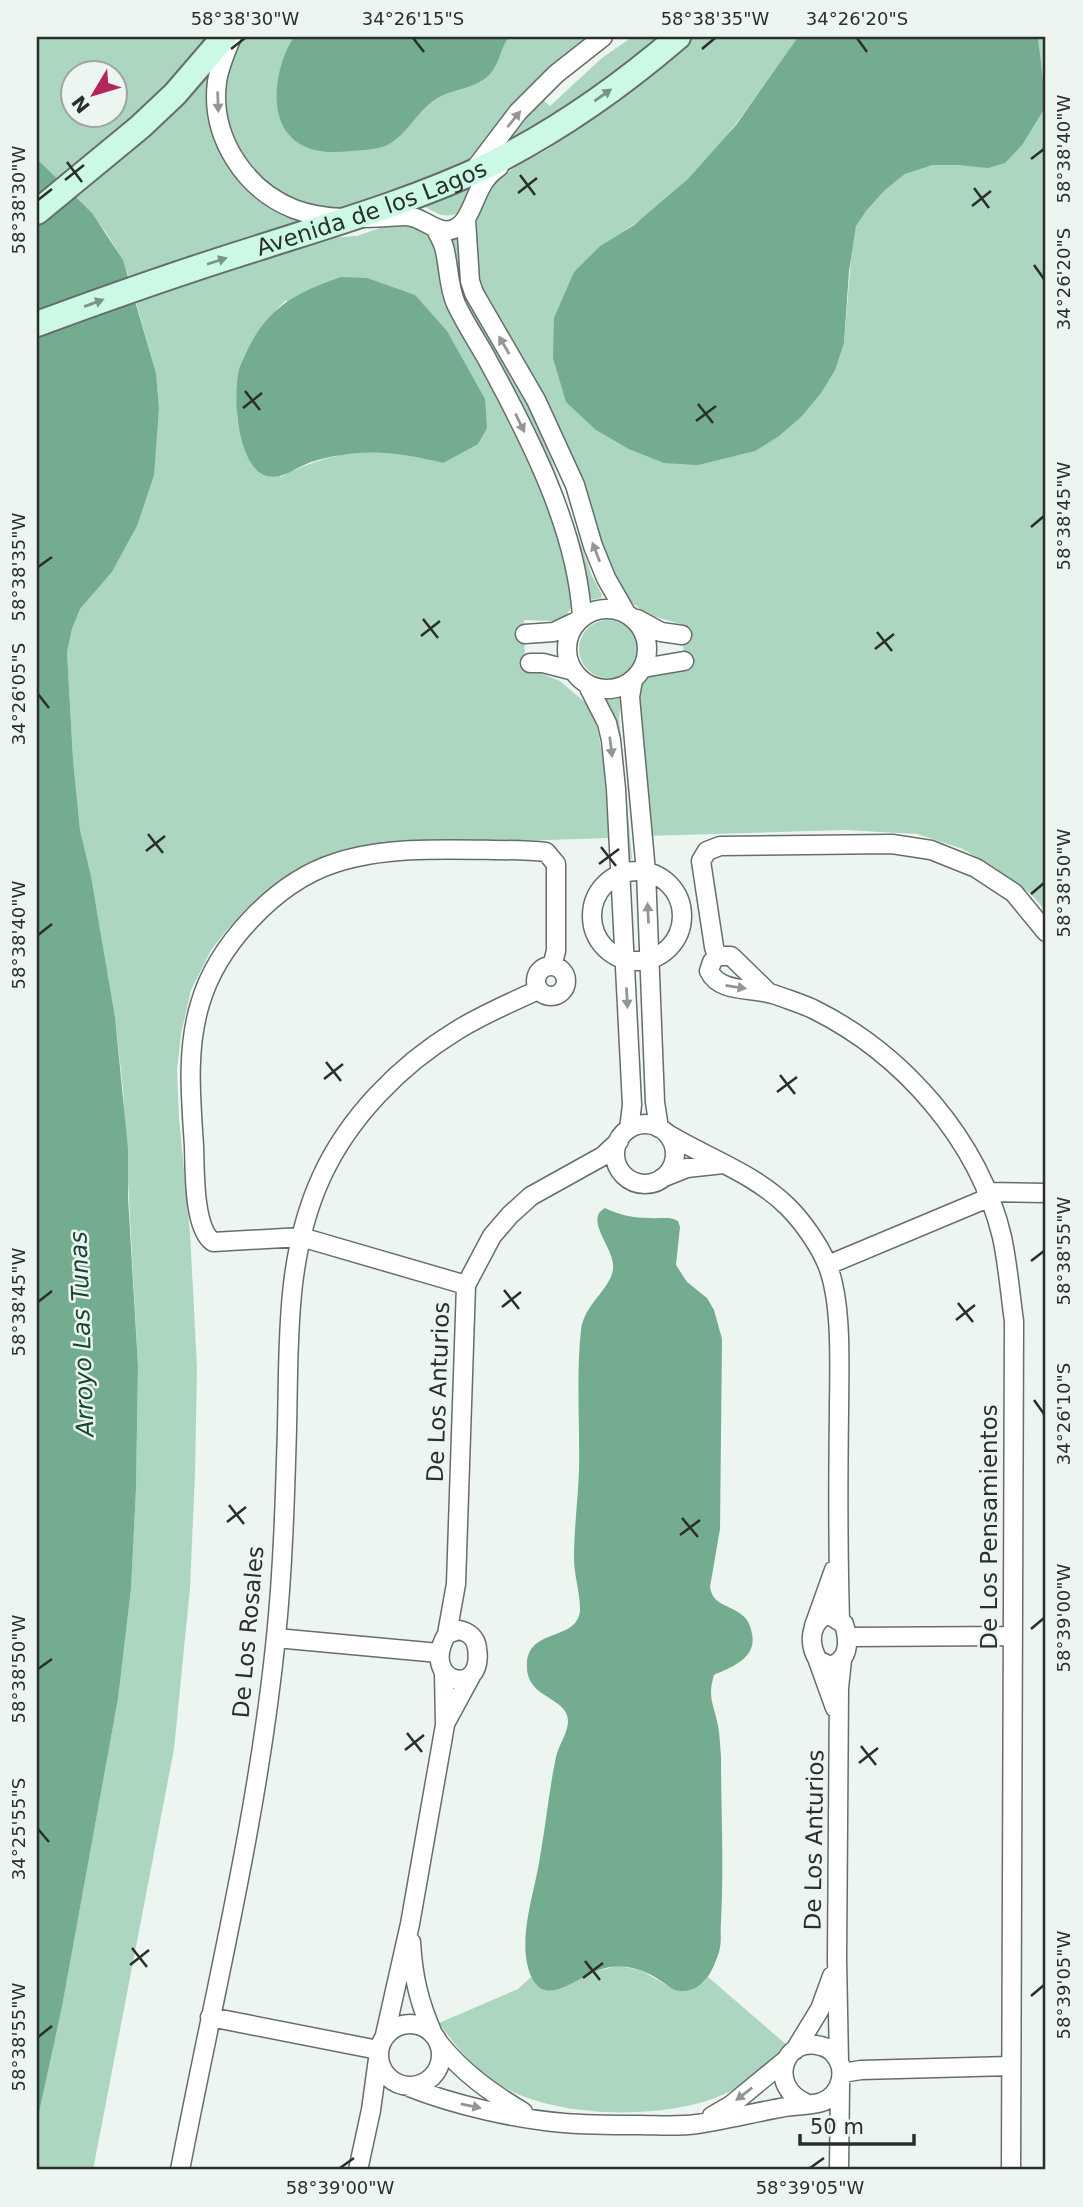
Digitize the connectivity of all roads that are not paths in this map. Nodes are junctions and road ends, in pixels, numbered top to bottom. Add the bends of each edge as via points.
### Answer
1 (225, 37) edge
2 (232, 37) edge
3 (603, 37) edge
4 (678, 37) edge
5 (579, 112) junction
6 (471, 172) junction
7 (37, 212) edge
8 (352, 218) junction
9 (466, 220) junction
10 (435, 228) junction
11 (37, 324) edge
12 (629, 615) junction
13 (580, 619) junction
14 (524, 634) dead end
15 (682, 635) dead end
16 (684, 661) dead end
17 (530, 663) dead end
18 (638, 674) junction
19 (581, 677) junction
20 (646, 872) junction
21 (618, 875) junction
22 (1046, 932) edge
23 (717, 956) junction
24 (651, 959) junction
25 (625, 960) junction
26 (552, 966) junction
27 (537, 990) junction
28 (768, 992) junction
29 (663, 1130) junction
30 (624, 1135) junction
31 (726, 1164) junction
32 (580, 1168) junction
33 (627, 1178) junction
34 (662, 1178) junction
35 (1046, 1193) edge
36 (987, 1195) junction
37 (300, 1237) junction
38 (828, 1265) junction
39 (466, 1285) junction
40 (838, 1557) junction
41 (456, 1584) junction
42 (814, 1628) junction
43 (843, 1628) junction
44 (447, 1634) junction
45 (1013, 1636) junction
46 (276, 1638) junction
47 (475, 1640) junction
48 (439, 1653) junction
49 (817, 1658) junction
50 (842, 1660) junction
51 (444, 1673) junction
52 (471, 1676) junction
53 (840, 1721) junction
54 (445, 1725) junction
55 (410, 1924) junction
56 (837, 1959) junction
57 (209, 2017) junction
58 (436, 2038) junction
59 (381, 2048) junction
60 (791, 2054) junction
61 (1010, 2066) junction
62 (840, 2073) junction
63 (405, 2086) junction
64 (810, 2103) junction
65 (371, 2110) junction
66 (535, 2120) junction
67 (696, 2124) junction
68 (840, 2146) junction
69 (180, 2170) edge
70 (358, 2170) edge
71 (839, 2170) edge
72 (1011, 2170) edge

1 - 7 street via 175,94
2 -> 8 street via 217,82 217,110 230,152 269,196 295,209
6 -> 3 street via 556,74
5 -> 4 street, Avenida de los Lagos
5 - 6 street, Avenida de los Lagos
5 - 9 street via 550,139 487,177
6 - 8 street, Avenida de los Lagos
8 - 10 street via 415,216
11 -> 8 street, Avenida de los Lagos
9 - 10 street via 450,230
12 -> 9 street via 606,578 575,485 536,400 474,293
10 -> 13 street via 444,246 455,302 518,418 560,517 581,592
12 - 13 street via 603,608
12 - 15 street via 662,632
12 - 18 street via 647,641 648,654
13 - 14 street via 554,632
13 - 19 street via 567,645 568,659
16 - 18 street
17 - 19 street
18 - 19 street via 611,689 599,688
18 - 20 street via 630,698
19 -> 21 street via 607,723 611,740
20 - 21 street
24 -> 20 street
20 - 24 street via 671,887 682,914 674,942
21 - 25 street
21 - 25 street via 598,893 592,920 602,945
22 - 23 street via 1014,894 976,868 931,850 892,844 720,846 708,851 701,861
23 - 28 street via 731,956
23 -> 28 street via 709,971 720,985
24 - 25 street
24 - 29 street via 655,1102
25 -> 30 street via 632,1105
26 - 27 street via 539,971
26 - 27 street via 564,974 564,989 551,997
26 - 37 street via 556,864 545,852 449,849 386,853 335,863 272,899 251,920 211,977 195,1024 190,1077 202,1229 213,1241
27 - 37 street, De Los Rosales via 452,1032 379,1094 349,1130 322,1176
28 - 36 street, De Los Pensamientos via 815,1010 854,1034 917,1085 960,1142
29 - 30 street via 644,1125
29 - 31 street
29 - 34 street via 675,1157
30 - 32 street, De Los Anturios via 603,1156
30 - 33 street via 616,1157
31 - 34 street via 687,1168
31 - 38 street via 789,1208
32 - 33 street
32 - 39 street, De Los Anturios via 531,1196 510,1215 492,1236
33 - 34 street via 645,1184
35 - 36 street
36 - 38 street
36 - 45 street, De Los Pensamientos via 1001,1236 1014,1321
37 - 39 street
37 - 46 street, De Los Rosales via 291,1308
38 - 40 street via 839,1360
39 - 41 street, De Los Anturios
40 - 42 street
40 - 43 street
41 - 44 street
41 - 47 street
42 - 43 street via 824,1616
42 - 49 street via 811,1641
43 - 45 street
43 - 50 street via 847,1650
44 - 47 street via 459,1630
44 - 48 street
45 - 61 street, De Los Pensamientos
46 - 48 street
46 - 57 street, De Los Rosales via 249,1826
47 - 52 street via 478,1655
48 - 51 street
49 - 50 street via 831,1666
49 - 53 street
50 - 53 street, De Los Anturios
51 - 52 street via 458,1681
51 - 54 street
52 - 54 street
53 - 56 street, De Los Anturios
54 - 55 street
55 - 58 street via 412,1969 420,2004
55 - 59 street
56 - 60 street via 820,2010
56 - 62 street, De Los Anturios
57 - 59 street
57 - 69 street, De Los Rosales
58 - 59 street via 414,2024 394,2028
58 - 63 street via 440,2063 436,2073 429,2080
58 - 66 street via 457,2066
59 - 63 street via 385,2075
59 - 65 street
60 - 62 street via 802,2046 820,2045 834,2054
60 - 64 street via 783,2067 785,2085 797,2099
60 -> 67 street via 731,2105
61 - 62 street
61 - 72 street, De Los Pensamientos
62 - 64 street via 830,2098
62 - 68 street, De Los Anturios
63 - 65 street via 386,2094
63 -> 66 street
64 - 67 street
64 - 68 street via 833,2126
65 - 70 street
66 - 67 street
68 - 71 street

